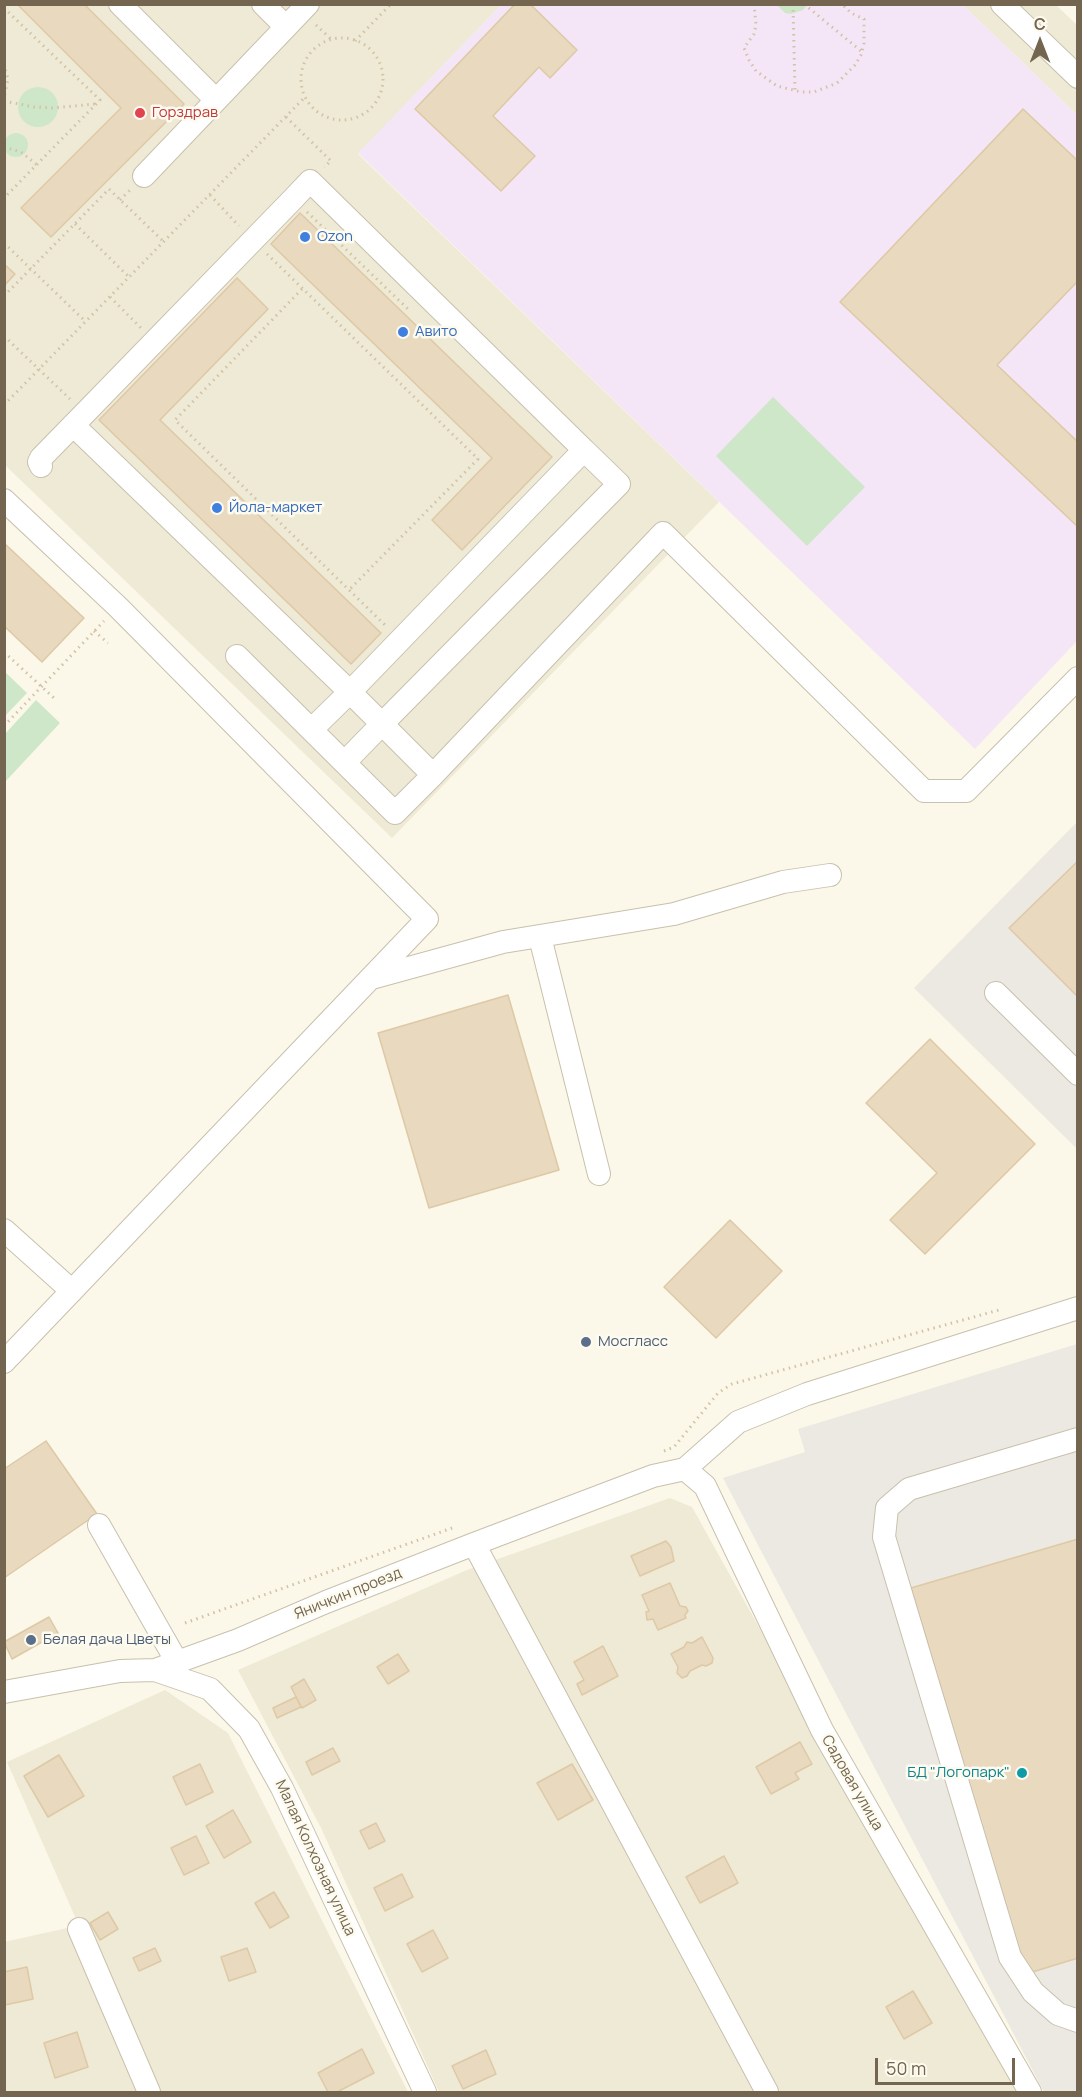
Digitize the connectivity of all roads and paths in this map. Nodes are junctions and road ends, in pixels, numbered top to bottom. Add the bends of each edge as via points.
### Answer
1 (120, 4) edge
2 (263, 4) edge
3 (391, 4) edge
4 (754, 4) edge
5 (793, 4) edge
6 (804, 4) edge
7 (842, 4) edge
8 (1002, 4) edge
9 (4, 8) edge
10 (308, 11) edge
11 (286, 27) junction
12 (332, 40) junction
13 (356, 41) junction
14 (861, 52) junction
15 (4, 64) edge
16 (1077, 77) edge
17 (795, 92) junction
18 (305, 98) junction
19 (4, 99) edge
20 (216, 100) junction
21 (96, 104) junction
22 (286, 117) junction
23 (4, 147) edge
24 (37, 165) junction
25 (144, 176) dead end
26 (310, 181) junction
27 (210, 195) junction
28 (4, 198) edge
29 (293, 199) junction
30 (75, 224) junction
31 (253, 240) junction
32 (164, 242) junction
33 (4, 243) edge
34 (31, 269) junction
35 (130, 277) junction
36 (303, 288) junction
37 (4, 296) edge
38 (110, 297) junction
39 (414, 315) dead end
40 (86, 322) junction
41 (4, 336) edge
42 (154, 341) junction
43 (40, 369) junction
44 (4, 405) edge
45 (79, 419) junction
46 (584, 450) junction
47 (41, 466) dead end
48 (4, 500) edge
49 (349, 590) junction
50 (118, 607) junction
51 (94, 631) junction
52 (393, 633) dead end
53 (108, 643) dead end
54 (4, 652) edge
55 (237, 656) dead end
56 (1077, 678) edge
57 (42, 687) junction
58 (350, 692) junction
59 (55, 699) dead end
60 (382, 724) junction
61 (4, 726) edge
62 (312, 729) junction
63 (345, 762) junction
64 (433, 775) junction
65 (830, 875) dead end
66 (540, 937) junction
67 (370, 978) junction
68 (996, 993) dead end
69 (1077, 1074) edge
70 (599, 1174) dead end
71 (4, 1230) edge
72 (72, 1291) junction
73 (1077, 1308) edge
74 (1000, 1309) dead end
75 (4, 1362) edge
76 (1077, 1439) edge
77 (663, 1451) dead end
78 (685, 1469) junction
79 (99, 1525) dead end
80 (455, 1527) dead end
81 (474, 1544) junction
82 (185, 1623) dead end
83 (177, 1662) junction
84 (155, 1670) junction
85 (4, 1692) edge
86 (79, 1929) dead end
87 (1077, 2021) edge
88 (149, 2092) edge
89 (425, 2092) edge
90 (767, 2092) edge
91 (1030, 2092) edge

1 - 20 street
2 - 11 street
3 - 13 path
4 - 17 path via 754,34 744,48 749,60 766,80
5 - 17 path
6 - 14 path
7 - 14 path via 864,18 866,31
8 - 16 street
9 - 21 path via 100,100
10 - 11 street
10 - 12 path
11 - 20 street
12 - 13 path
12 - 18 path via 315,49 303,66
13 - 18 path via 379,61 383,82 376,102 360,116 339,120 319,113
14 - 17 path via 855,65 837,82 814,92
15 - 19 path via 8,79
18 - 22 path
19 - 21 path via 34,107
20 - 25 street
21 - 24 path
22 - 26 path via 330,161
22 - 27 path
23 - 24 path
24 - 28 path
26 - 29 street
26 - 46 street
27 - 31 path
27 - 32 path
29 - 31 street
29 - 39 path
30 - 32 path via 109,189
30 - 34 path
30 - 35 path
31 - 36 path
31 - 42 street
32 - 35 path
33 - 34 path
34 - 37 path
34 - 40 path
35 - 38 path
36 - 49 path via 175,420
36 - 49 path via 478,459
38 - 40 path
38 - 42 path
40 - 43 path
41 - 43 path
42 - 45 street
43 - 44 path
43 - 45 path
45 - 47 street via 41,458
45 - 58 street
46 - 58 street
46 - 60 street via 619,484
48 - 50 street
49 - 52 path
50 - 51 path
50 - 67 street via 427,919
51 - 53 path
51 - 57 path
54 - 57 path
55 - 62 street
56 - 64 street via 966,791 924,791 663,533
57 - 59 path
57 - 61 path
58 - 60 street
58 - 62 street
60 - 63 street
60 - 64 street
62 - 63 street
63 - 64 street via 395,813
65 - 66 street via 783,882 674,915
66 - 67 street via 503,942
66 - 70 street
67 - 72 street
68 - 69 street
71 - 72 street
72 - 75 street
73 - 78 street via 807,1394 738,1422
74 - 77 path via 732,1384 718,1393 674,1447
76 - 87 street via 909,1489 887,1508 884,1537 1010,1957 1033,1992 1058,2014
78 - 81 street, Яничкин проезд via 653,1476
78 - 91 street, Садовая улица via 705,1486 822,1730
79 - 83 street
80 - 82 path
81 - 83 street, Яничкин проезд
81 - 90 street
83 - 84 street, Яничкин проезд
84 - 85 street, Яничкин проезд via 120,1671
84 - 89 street, Малая Колхозная улица via 210,1689 249,1729 282,1788
86 - 88 street

